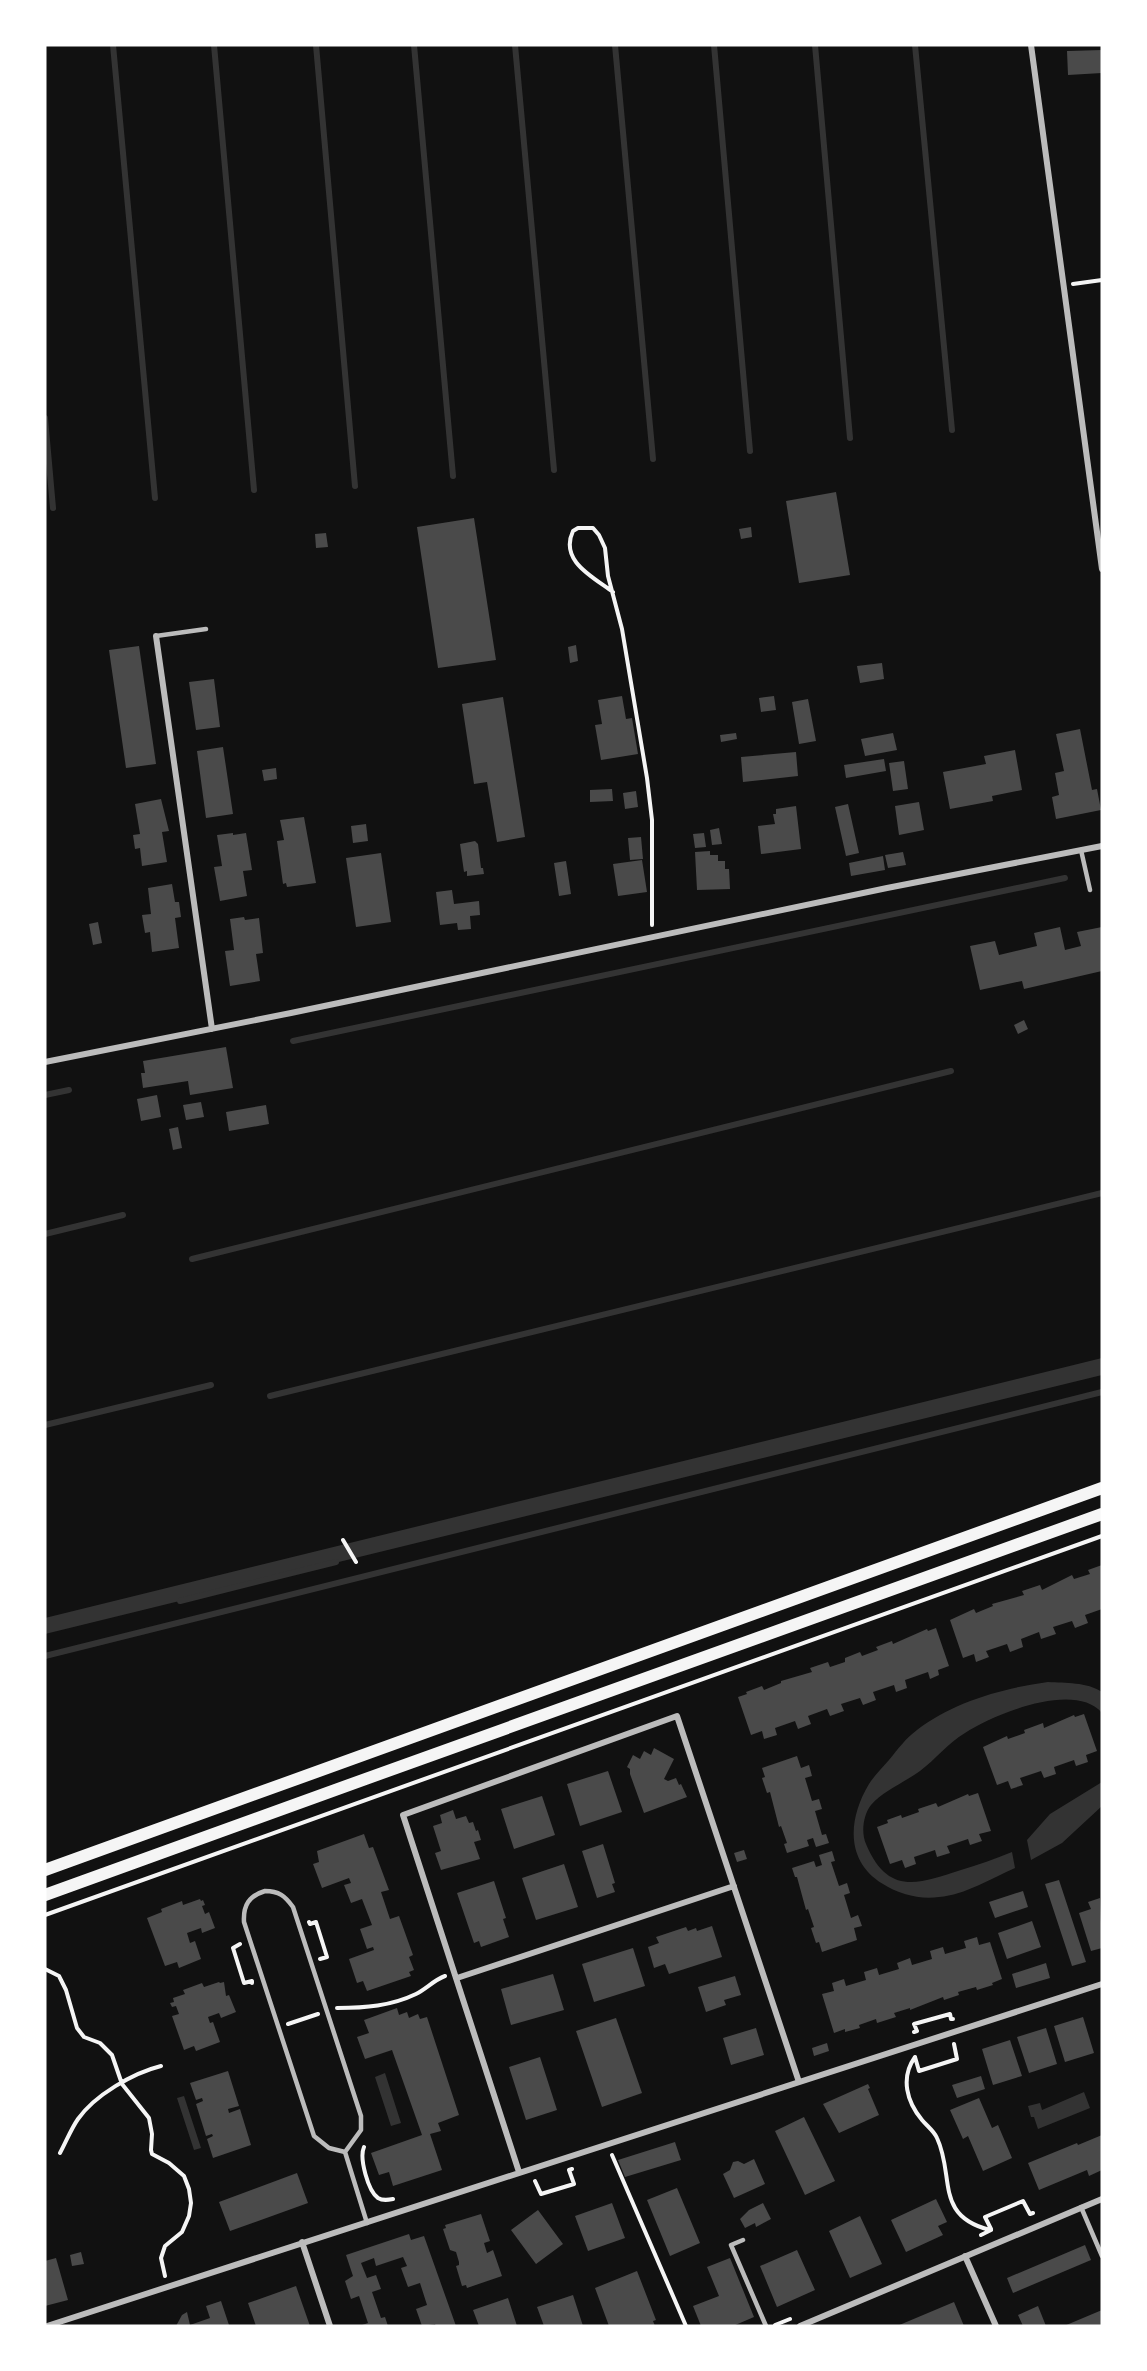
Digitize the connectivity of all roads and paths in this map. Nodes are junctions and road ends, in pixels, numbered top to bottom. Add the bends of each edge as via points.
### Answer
1 (1031, 45) edge
2 (1102, 280) edge
3 (1063, 285) junction
4 (1102, 569) edge
5 (613, 592) junction
6 (206, 629) dead end
7 (156, 636) joint
8 (1102, 846) edge
9 (1081, 850) junction
10 (1090, 890) dead end
11 (652, 938) junction
12 (212, 1029) junction
13 (45, 1062) edge
14 (1102, 1488) edge
15 (1102, 1514) edge
16 (1102, 1536) edge
17 (343, 1540) dead end
18 (356, 1562) dead end
19 (45, 1870) edge
20 (734, 1886) junction
21 (45, 1896) edge
22 (45, 1915) edge
23 (307, 1917) dead end
24 (238, 1938) dead end
25 (45, 1969) edge
26 (323, 1969) dead end
27 (456, 1975) junction
28 (1102, 1984) edge
29 (255, 1991) dead end
30 (333, 1998) dead end
31 (336, 2008) junction
32 (319, 2014) dead end
33 (340, 2019) dead end
34 (287, 2025) dead end
35 (961, 2042) dead end
36 (162, 2066) dead end
37 (799, 2082) junction
38 (122, 2084) junction
39 (369, 2139) dead end
40 (345, 2152) junction
41 (60, 2153) dead end
42 (612, 2156) dead end
43 (519, 2172) junction
44 (397, 2199) dead end
45 (1102, 2199) edge
46 (1081, 2207) junction
47 (1040, 2210) dead end
48 (367, 2223) junction
49 (743, 2240) dead end
50 (302, 2242) junction
51 (965, 2256) junction
52 (1102, 2256) edge
53 (169, 2287) junction
54 (47, 2326) edge
55 (330, 2326) edge
56 (686, 2326) edge
57 (766, 2326) edge
58 (800, 2326) edge
59 (996, 2326) edge

1 - 3 street
2 - 3 path
3 - 4 street
5 - 5 path via 600,535 593,528 578,528 573,531 569,545 572,559
5 - 11 path via 652,820
6 - 7 lane
7 - 12 street
8 - 9 street
9 - 10 lane
9 - 11 street
11 - 12 street
12 - 13 street
14 - 19 main road
15 - 21 main road
16 - 22 path
17 - 18 path
20 - 27 street
20 - 27 street via 677,1716 403,1815
20 - 37 street
23 - 26 path via 310,1924 316,1922 327,1957 320,1959
24 - 29 path via 241,1945 233,1948 244,1983 252,1981
25 - 38 path via 59,1976 77,2028 84,2037 100,2043 112,2055
27 - 31 path via 443,1976 418,1993 378,2007
27 - 43 street
28 - 37 street
30 - 31 path
31 - 33 path
32 - 34 path
35 - 47 path via 953,2045 957,2059 919,2071 913,2059 905,2084 911,2106 936,2135 954,2208 967,2220 991,2230 985,2217 1023,2201 1030,2214
36 - 38 path
37 - 43 street
38 - 41 path via 95,2101 78,2119
38 - 53 path via 148,2118 152,2154 184,2176 189,2188 189,2216 182,2232 165,2246 161,2258
39 - 44 path via 361,2157 371,2189 378,2198
40 - 40 lane via 362,2130 361,2116 293,1907 283,1894 275,1891 255,1894 244,1911 244,1922 314,2136 329,2148
40 - 48 lane
42 - 56 path
43 - 48 street
45 - 46 street
46 - 51 street
46 - 52 lane
48 - 50 street
49 - 57 lane via 731,2244
50 - 53 street
50 - 55 street
51 - 58 street
51 - 59 street
53 - 54 street

